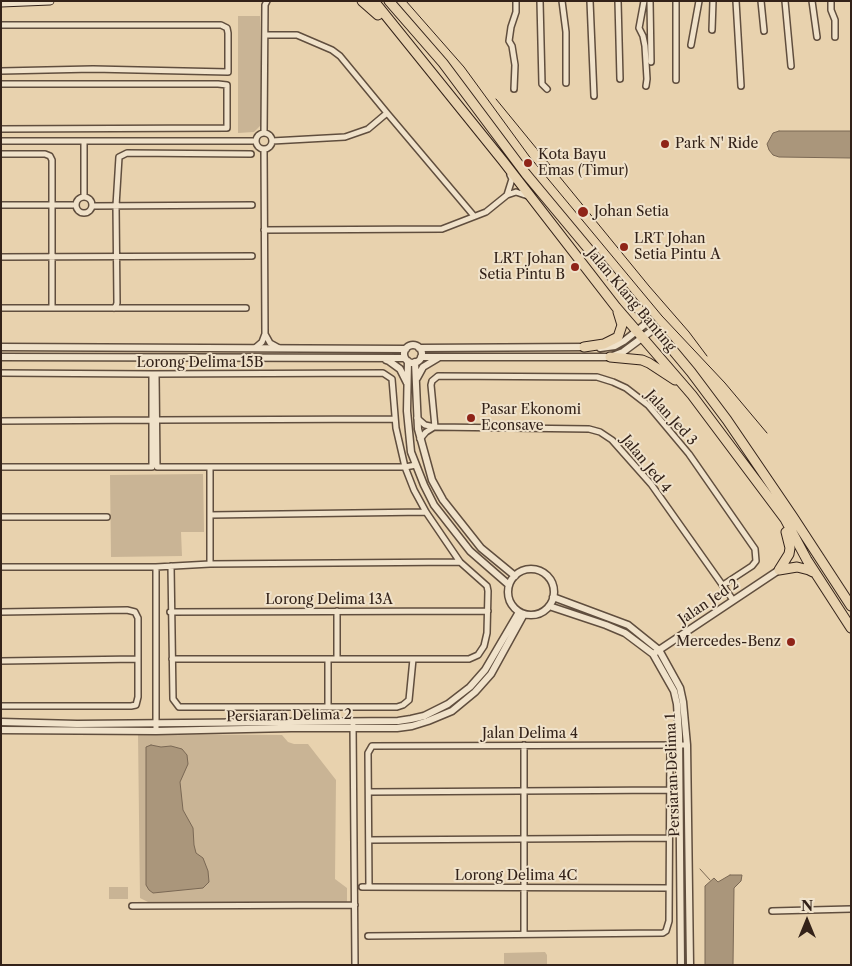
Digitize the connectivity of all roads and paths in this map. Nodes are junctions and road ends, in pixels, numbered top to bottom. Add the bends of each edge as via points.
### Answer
1 (50, 1) edge
2 (362, 1) edge
3 (374, 1) edge
4 (389, 1) edge
5 (400, 1) edge
6 (516, 1) edge
7 (540, 1) edge
8 (562, 1) edge
9 (590, 1) edge
10 (618, 1) edge
11 (644, 1) edge
12 (650, 1) edge
13 (676, 1) edge
14 (698, 1) edge
15 (714, 1) edge
16 (736, 1) edge
17 (761, 1) edge
18 (785, 1) edge
19 (812, 1) edge
20 (831, 1) edge
21 (264, 2) edge
22 (1, 3) edge
23 (13, 3) junction
24 (1, 6) edge
25 (402, 17) junction
26 (1, 25) edge
27 (712, 30) dead end
28 (764, 31) dead end
29 (265, 35) junction
30 (817, 37) dead end
31 (835, 37) dead end
32 (691, 46) dead end
33 (420, 58) junction
34 (651, 62) dead end
35 (791, 66) dead end
36 (1, 71) edge
37 (228, 72) junction
38 (620, 79) dead end
39 (676, 80) dead end
40 (566, 83) dead end
41 (1, 84) edge
42 (227, 84) junction
43 (646, 86) dead end
44 (741, 86) dead end
45 (514, 89) dead end
46 (547, 89) dead end
47 (594, 96) dead end
48 (387, 113) junction
49 (227, 128) junction
50 (1, 129) edge
51 (264, 133) junction
52 (1, 141) edge
53 (84, 141) junction
54 (227, 141) junction
55 (256, 141) junction
56 (272, 141) junction
57 (264, 150) junction
58 (1, 154) edge
59 (251, 154) dead end
60 (503, 161) junction
61 (507, 195) junction
62 (84, 196) junction
63 (536, 204) junction
64 (1, 205) edge
65 (53, 205) junction
66 (76, 205) junction
67 (252, 205) dead end
68 (93, 206) junction
69 (116, 206) junction
70 (474, 216) junction
71 (264, 230) junction
72 (252, 256) dead end
73 (1, 257) edge
74 (52, 257) junction
75 (116, 257) junction
76 (616, 307) junction
77 (1, 308) edge
78 (52, 308) junction
79 (114, 308) junction
80 (246, 308) dead end
81 (651, 325) junction
82 (266, 334) junction
83 (640, 334) junction
84 (1, 347) edge
85 (584, 347) junction
86 (255, 348) junction
87 (279, 348) junction
88 (419, 348) junction
89 (405, 349) junction
90 (444, 356) junction
91 (1, 357) edge
92 (421, 357) junction
93 (610, 357) junction
94 (377, 358) junction
95 (409, 360) junction
96 (1, 373) edge
97 (154, 374) junction
98 (416, 383) junction
99 (408, 385) junction
100 (692, 395) junction
101 (417, 418) junction
102 (394, 419) junction
103 (154, 420) junction
104 (1, 421) edge
105 (435, 427) junction
106 (420, 440) junction
107 (425, 455) junction
108 (416, 465) junction
109 (1, 467) edge
110 (155, 467) junction
111 (405, 467) junction
112 (210, 468) junction
113 (429, 468) junction
114 (426, 512) junction
115 (210, 515) junction
116 (1, 516) edge
117 (106, 517) dead end
118 (785, 519) junction
119 (460, 562) junction
120 (210, 564) junction
121 (171, 566) junction
122 (1, 567) edge
123 (156, 568) junction
124 (779, 570) junction
125 (815, 574) junction
126 (515, 576) junction
127 (509, 585) junction
128 (723, 585) junction
129 (553, 597) junction
130 (733, 600) junction
131 (549, 606) junction
132 (851, 606) edge
133 (337, 611) junction
134 (488, 611) junction
135 (1, 612) edge
136 (170, 612) junction
137 (522, 613) junction
138 (844, 618) junction
139 (851, 628) edge
140 (851, 635) edge
141 (656, 652) junction
142 (172, 659) junction
143 (328, 659) junction
144 (337, 659) junction
145 (413, 659) junction
146 (138, 660) junction
147 (1, 661) edge
148 (1, 706) edge
149 (328, 706) junction
150 (1, 722) edge
151 (156, 722) junction
152 (353, 724) junction
153 (1, 730) edge
154 (156, 731) junction
155 (670, 745) junction
156 (679, 745) junction
157 (687, 745) junction
158 (524, 746) junction
159 (670, 790) junction
160 (524, 791) junction
161 (368, 792) junction
162 (670, 838) junction
163 (524, 839) junction
164 (369, 840) junction
165 (362, 887) dead end
166 (369, 887) junction
167 (524, 888) junction
168 (669, 888) junction
169 (355, 905) junction
170 (132, 906) dead end
171 (851, 910) edge
172 (772, 911) dead end
173 (524, 934) junction
174 (368, 936) dead end
175 (355, 965) edge
176 (681, 965) edge
177 (690, 965) edge

1 - 23 main road
2 - 33 highway
3 - 33 highway, Jalan Klang Banting
4 - 25 highway, Jalan Klang Banting
5 - 25 highway
6 - 45 street via 510,41 515,65
7 - 46 street via 542,84
8 - 40 street
9 - 47 street
10 - 38 street
11 - 43 street via 639,28 644,36
12 - 34 street
13 - 39 street
14 - 32 street
15 - 27 street
16 - 44 street
17 - 28 street
18 - 35 street
19 - 30 street
20 - 31 street
21 - 29 street
22 - 23 main road
23 - 24 street
25 - 81 highway, Jalan Klang Banting via 443,63 526,174
26 - 37 street via 224,26 228,33
29 - 48 street via 297,35 332,50
29 - 51 street
33 - 60 highway, Jalan Klang Banting
36 - 37 street
37 - 42 street
41 - 42 street
42 - 49 street
48 - 56 street via 368,129 345,137
48 - 70 street
49 - 50 street
49 - 54 street
51 - 55 street via 257,136
51 - 56 street
52 - 53 street
53 - 54 street
53 - 62 street
54 - 55 street
55 - 57 street via 257,146
56 - 57 street
57 - 71 street
58 - 65 street via 45,154 52,160
59 - 69 street via 121,155
60 - 61 street via 512,179
60 - 63 highway, Jalan Klang Banting
61 - 63 street via 516,192 527,195
61 - 70 street via 486,212
62 - 66 street
62 - 68 street via 91,199
63 - 76 highway, Jalan Klang Banting
64 - 65 street
65 - 66 street
65 - 74 street
66 - 68 street via 78,211 84,213
67 - 69 street
68 - 69 street
69 - 75 street
70 - 71 street via 442,229
71 - 82 street
72 - 75 street
73 - 74 street
74 - 75 street
74 - 78 street
75 - 79 street via 117,303
76 - 83 highway, Jalan Klang Banting
76 - 85 highway via 622,325 618,337 604,344
77 - 78 street
78 - 79 street
79 - 80 street
81 - 83 street
81 - 132 highway, Jalan Klang Banting via 727,420
82 - 86 street
82 - 87 street via 270,343
83 - 85 street via 608,348
83 - 93 street via 623,352
83 - 100 highway, Jalan Klang Banting
84 - 86 street
85 - 88 street
86 - 87 street
87 - 89 street
88 - 89 street via 412,345
88 - 92 street
89 - 94 street
89 - 95 street
90 - 92 street
90 - 93 street
90 - 98 street via 423,367
91 - 94 street
92 - 95 street
93 - 100 highway via 649,363
94 - 95 street
94 - 99 street via 400,369
95 - 98 street
95 - 99 street
96 - 97 street, Lorong Delima 15B
97 - 102 street, Lorong Delima 15B via 383,373 390,376 393,383
97 - 103 street
98 - 101 street
99 - 108 street via 407,411
100 - 118 highway, Jalan Klang Banting
101 - 105 street, Jalan Jed 4 via 425,425
101 - 106 street
102 - 103 street
102 - 111 street
103 - 104 street
103 - 110 street
105 - 106 street
105 - 128 street, Jalan Jed 4 via 589,429 600,432 612,440 651,484
105 - 128 street, Jalan Jed 3 via 431,385 438,376 597,377 626,388 648,404 689,454 755,549 756,561 752,566
106 - 107 street
107 - 108 street
107 - 113 street
108 - 111 street
108 - 113 street
108 - 127 street via 434,505 470,551
109 - 110 street
110 - 112 street
111 - 112 street
111 - 114 street
112 - 115 street
113 - 126 street via 444,500 468,532 481,548
114 - 115 street
114 - 119 street
115 - 120 street
116 - 117 street
118 - 124 highway via 790,548
118 - 125 highway, Jalan Klang Banting
119 - 120 street
119 - 134 street via 487,586
120 - 121 street
121 - 123 street
121 - 136 street
122 - 123 street
123 - 151 street
124 - 125 highway via 797,567
124 - 130 street, Jalan Jed 2
125 - 138 highway, Jalan Klang Banting
126 - 127 street
126 - 129 street via 526,570 539,571 549,579
127 - 137 street via 509,600
128 - 130 street, Jalan Jed 4
129 - 131 street
129 - 141 street, Persiaran Delima 1 via 628,625 645,637
130 - 141 street, Jalan Jed 2
131 - 137 street via 538,614
131 - 141 street, Persiaran Delima 1 via 625,633
133 - 134 street, Lorong Delima 13A
133 - 136 street, Lorong Delima 13A
133 - 144 street
134 - 145 street via 487,633 478,655 469,659
135 - 146 street via 135,612 138,618
136 - 142 street
137 - 152 street, Persiaran Delima 2 via 491,674 452,711 412,726 397,728
138 - 139 highway, Jalan Klang Banting
138 - 140 street
141 - 156 street, Persiaran Delima 1 via 674,691
141 - 157 street, Persiaran Delima 1 via 680,688
142 - 143 street
142 - 149 street via 173,699 178,707
143 - 144 street
143 - 149 street
144 - 145 street
145 - 149 street via 410,700 403,705
146 - 147 street
146 - 148 street via 136,705
150 - 151 street, Persiaran Delima 2
151 - 152 street, Persiaran Delima 2
151 - 154 street
152 - 154 street, Persiaran Delima 2
152 - 169 street
153 - 154 street, Persiaran Delima 2
155 - 156 street, Jalan Delima 4
155 - 158 street, Jalan Delima 4
155 - 159 street
156 - 157 street, Jalan Delima 4
156 - 176 street, Persiaran Delima 1
157 - 177 street, Persiaran Delima 1
158 - 160 street
158 - 161 street, Jalan Delima 4 via 372,746 368,753
159 - 160 street
159 - 162 street
160 - 161 street
160 - 163 street
161 - 164 street
162 - 163 street
162 - 168 street
163 - 164 street
163 - 167 street
164 - 166 street
165 - 166 street, Lorong Delima 4C
166 - 167 street, Lorong Delima 4C
167 - 168 street, Lorong Delima 4C
167 - 173 street
168 - 173 street via 669,921 663,933
169 - 170 street
169 - 175 street
171 - 172 street
173 - 174 street

